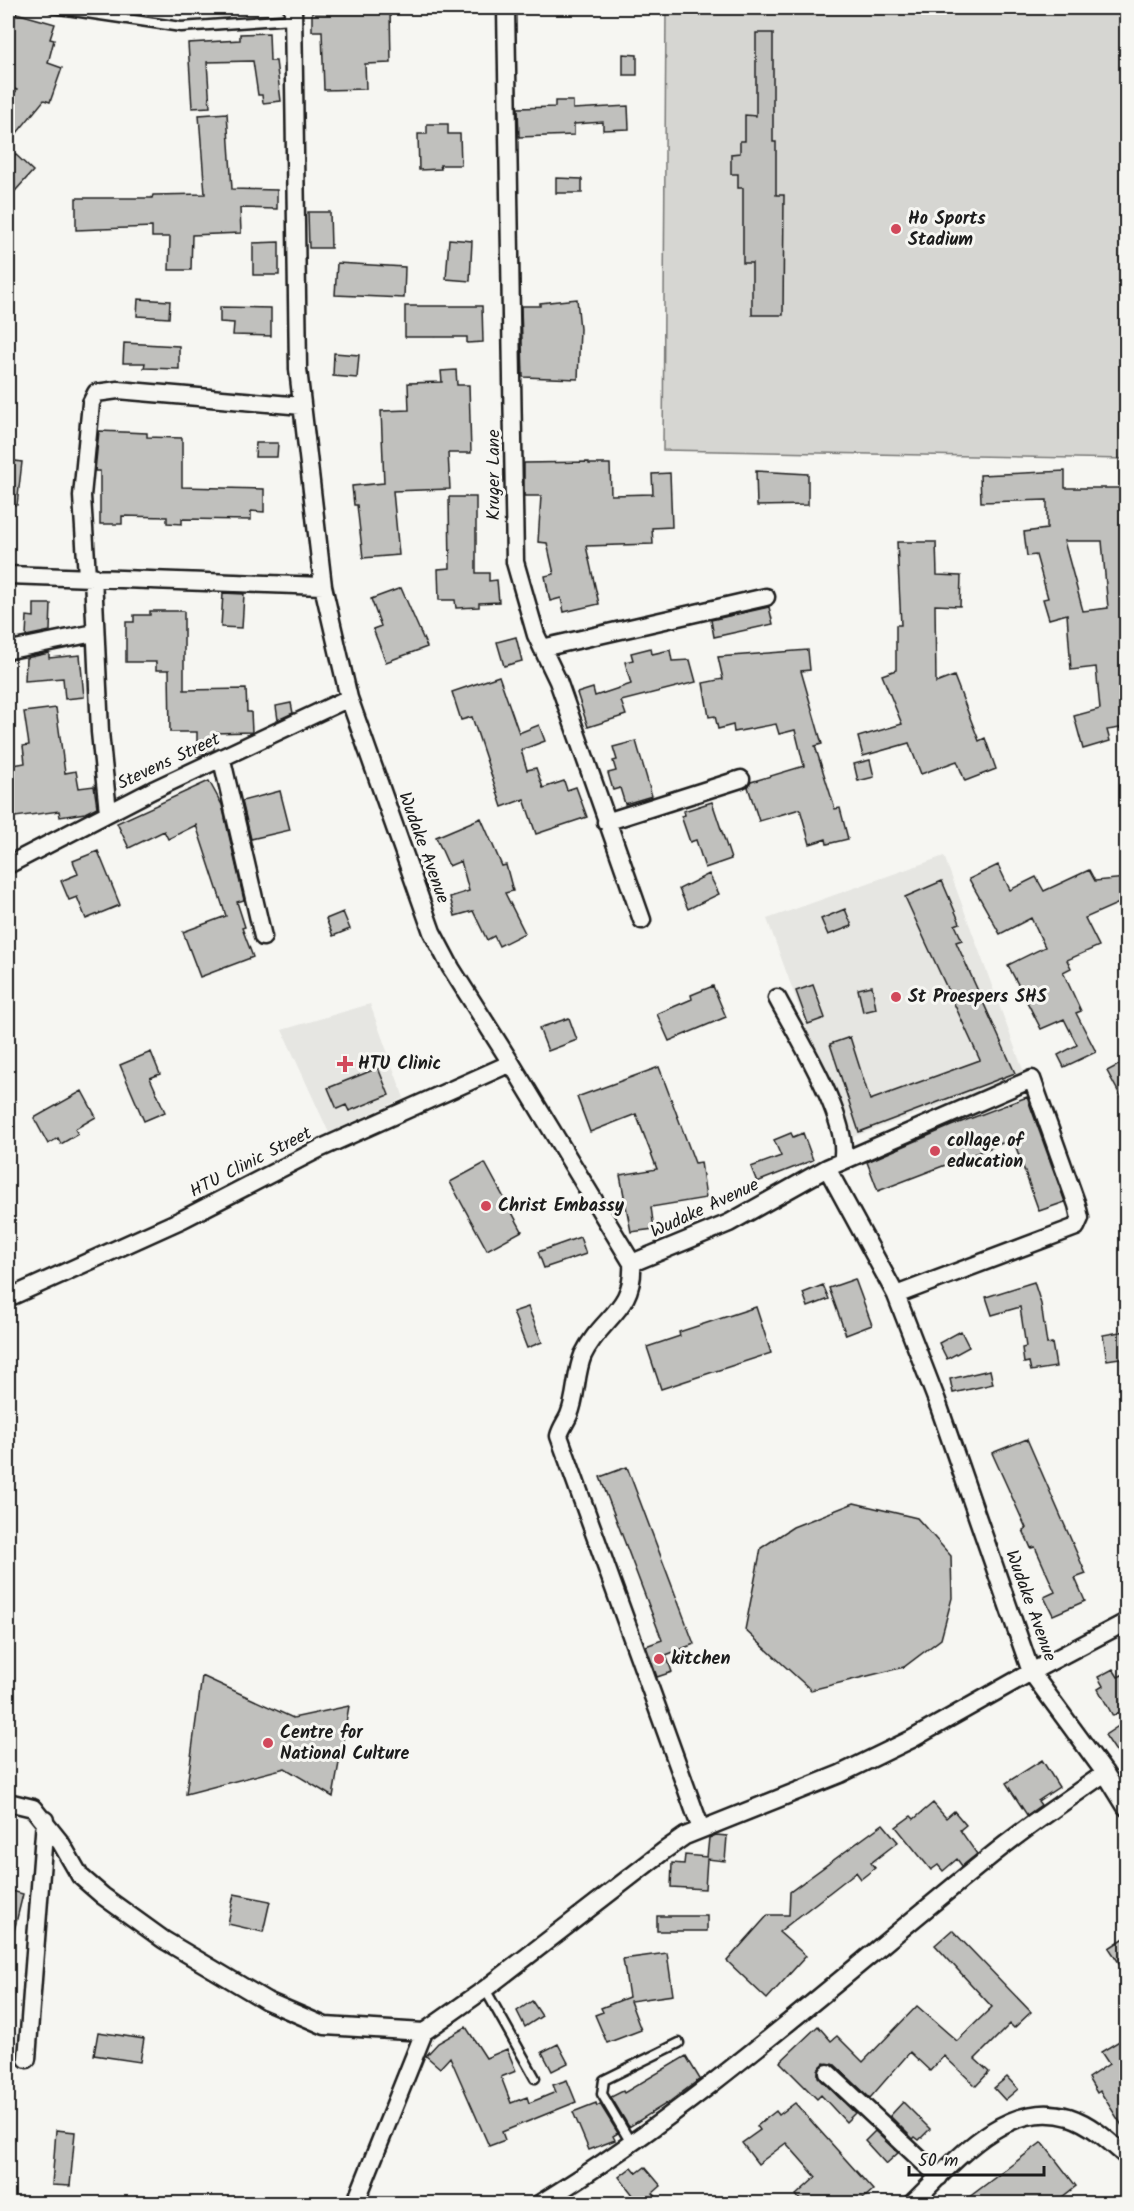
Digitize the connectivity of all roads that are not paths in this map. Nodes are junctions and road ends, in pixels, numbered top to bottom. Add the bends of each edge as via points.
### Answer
1 (53, 8) edge
2 (506, 8) edge
3 (293, 14) edge
4 (302, 406) junction
5 (8, 575) edge
6 (90, 576) junction
7 (323, 586) junction
8 (766, 597) dead end
9 (94, 633) junction
10 (542, 648) junction
11 (10, 650) dead end
12 (349, 698) junction
13 (222, 760) junction
14 (741, 779) dead end
15 (108, 812) junction
16 (606, 822) junction
17 (8, 865) edge
18 (642, 920) dead end
19 (263, 938) dead end
20 (777, 998) dead end
21 (512, 1063) junction
22 (834, 1164) junction
23 (632, 1263) junction
24 (896, 1295) junction
25 (8, 1298) edge
26 (1126, 1622) edge
27 (1030, 1672) junction
28 (1105, 1773) junction
29 (8, 1802) edge
30 (1126, 1807) edge
31 (45, 1820) junction
32 (702, 1829) junction
33 (485, 1989) junction
34 (424, 2032) junction
35 (680, 2043) dead end
36 (27, 2059) dead end
37 (828, 2073) dead end
38 (535, 2078) dead end
39 (631, 2143) junction
40 (1126, 2156) edge
41 (939, 2177) junction
42 (355, 2204) edge
43 (539, 2204) edge
44 (911, 2204) edge

1 - 3 lane via 181,27
2 - 10 street, Kruger Lane via 515,562
3 - 4 street, Wudake Avenue via 298,369
4 - 6 street via 118,390 96,393 82,470
4 - 7 street, Wudake Avenue
5 - 6 street
6 - 7 street
6 - 9 street
7 - 12 street, Wudake Avenue
8 - 10 street
9 - 11 street
9 - 15 street
10 - 16 street, Kruger Lane via 558,681
12 - 13 street, Stevens Street
12 - 21 street, Wudake Avenue via 432,932
13 - 15 street, Stevens Street
13 - 19 street
14 - 16 street
15 - 17 street, Stevens Street
16 - 18 street, Kruger Lane
20 - 22 street via 827,1092 843,1137 844,1151
21 - 23 street, Wudake Avenue
21 - 25 street, HTU Clinic Street via 319,1149 183,1219
22 - 23 street, Wudake Avenue via 729,1223
22 - 24 street, Wudake Avenue
22 - 24 street via 1032,1079 1077,1205 1080,1218 1076,1227
23 - 32 street via 630,1292 599,1329 584,1355 569,1415 559,1436
24 - 27 street, Wudake Avenue via 937,1401
26 - 27 street
27 - 28 street, Wudake Avenue
27 - 32 street via 840,1774
28 - 30 street, Wudake Avenue
28 - 39 street via 1004,1846 730,2069
29 - 31 street via 33,1808
31 - 34 street via 80,1876 92,1888 164,1940 267,2001 325,2026
31 - 36 street
32 - 33 street via 665,1850
33 - 34 street
33 - 38 lane
34 - 42 street
35 - 39 lane via 604,2080 602,2094
37 - 41 street
39 - 43 street
40 - 41 street via 1089,2126 1068,2117 1025,2118 990,2132
41 - 44 street

